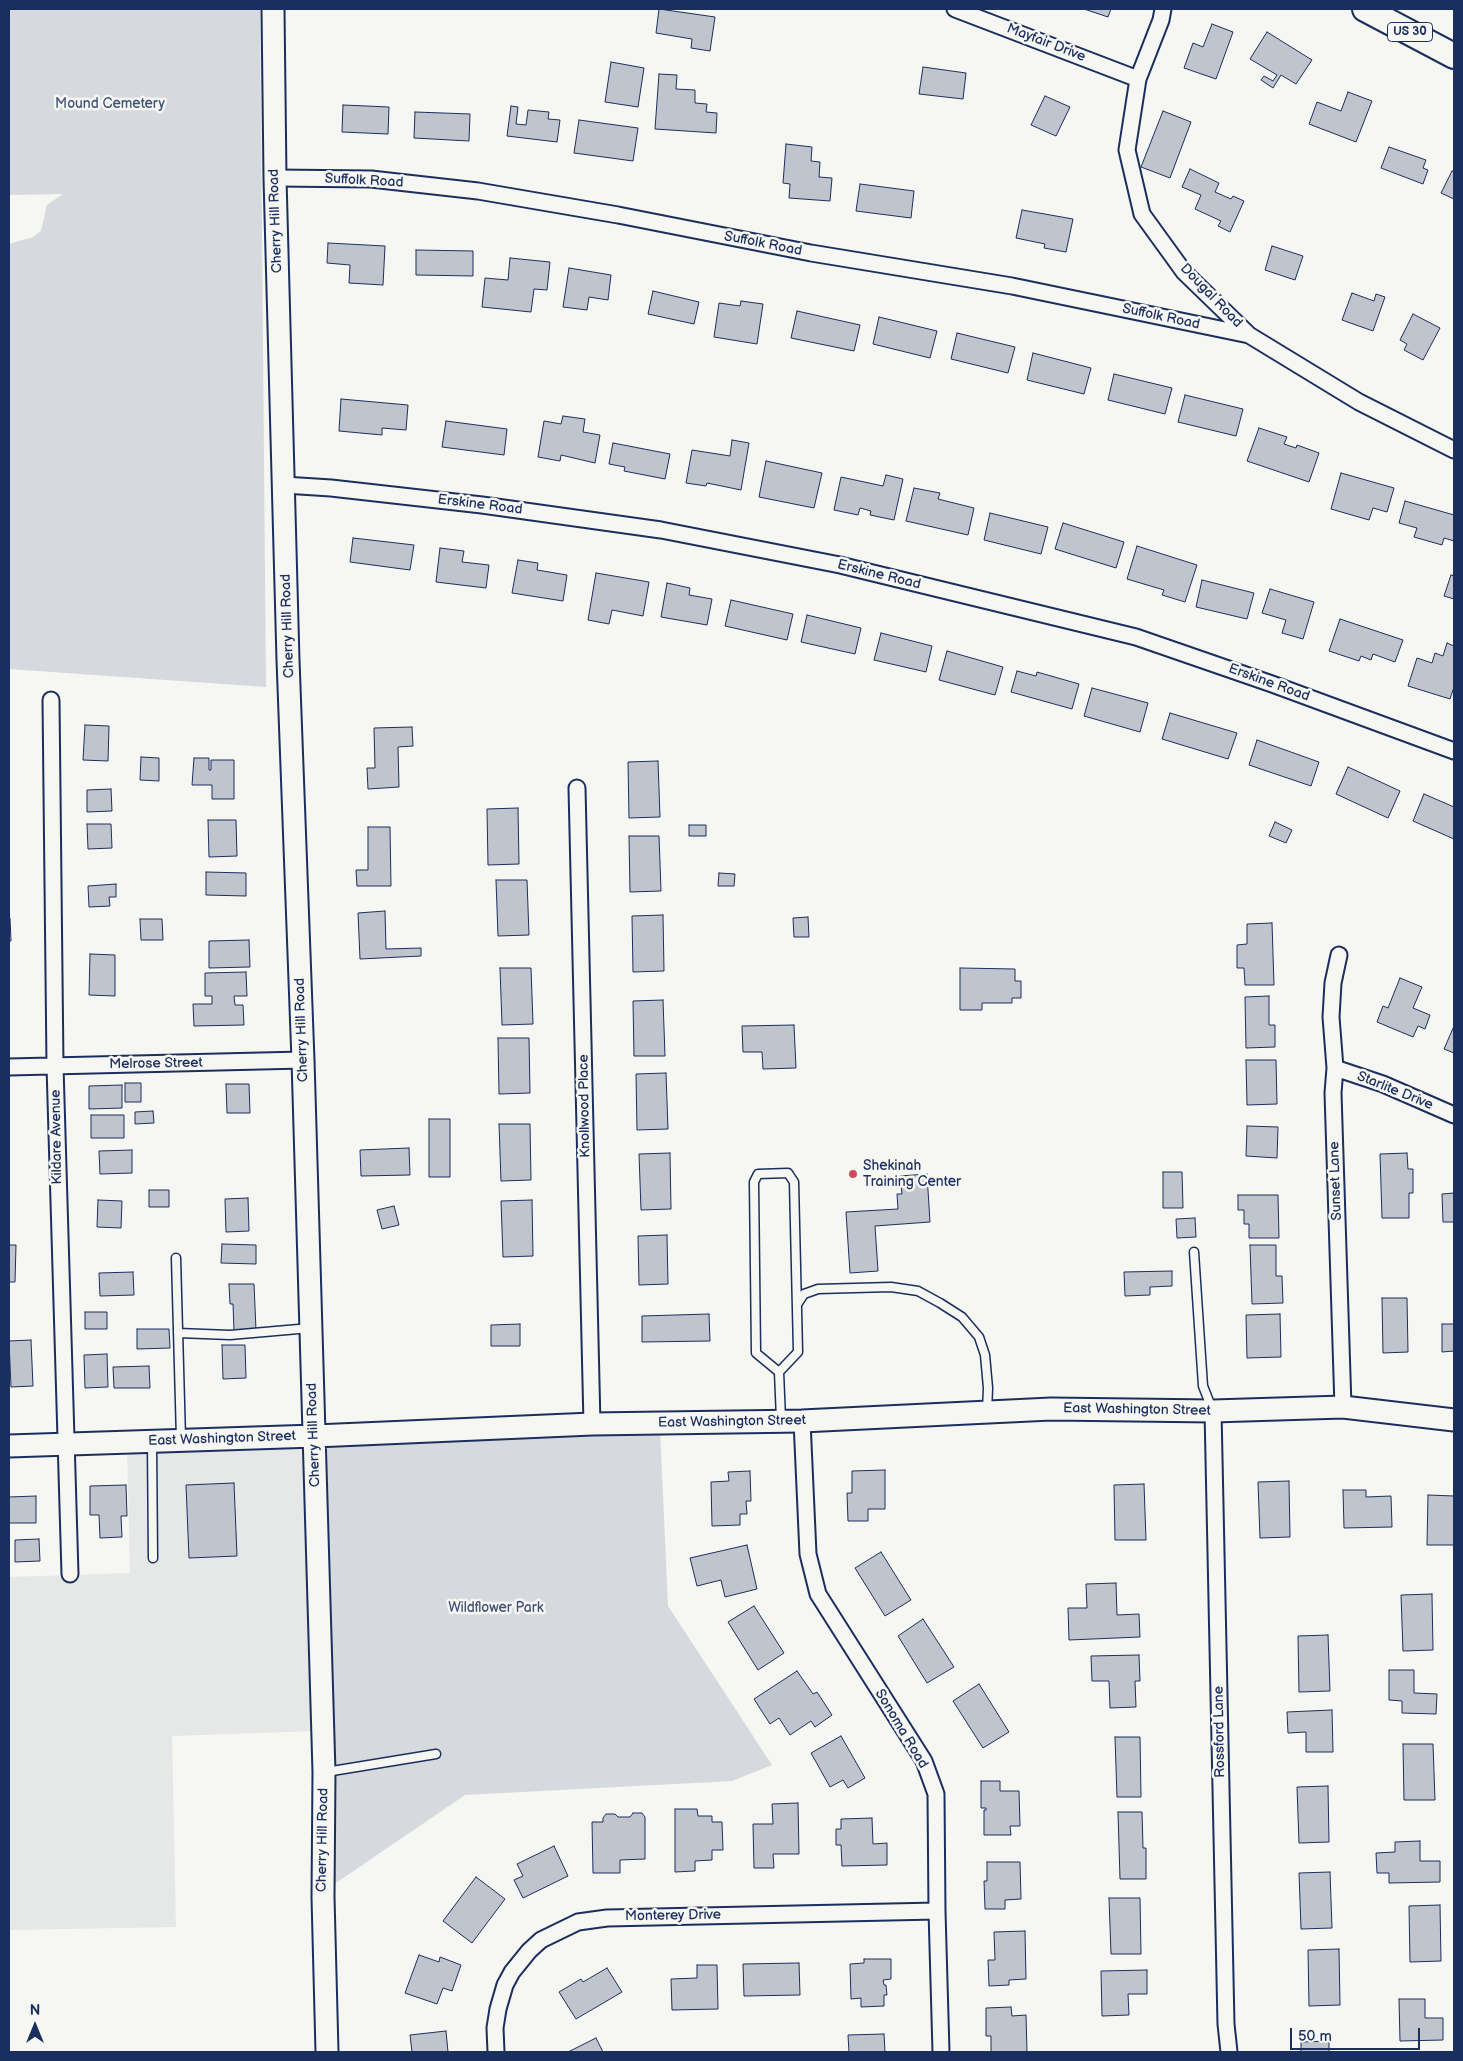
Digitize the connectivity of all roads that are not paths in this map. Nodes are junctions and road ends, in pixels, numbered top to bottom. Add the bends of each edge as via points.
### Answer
1 (273, 9) edge
2 (955, 9) edge
3 (1163, 9) edge
4 (1365, 9) edge
5 (1454, 56) edge
6 (1138, 79) junction
7 (275, 178) junction
8 (1248, 335) junction
9 (1454, 450) edge
10 (284, 485) junction
11 (51, 700) dead end
12 (1454, 752) edge
13 (577, 788) dead end
14 (1339, 955) dead end
15 (303, 1060) junction
16 (55, 1066) junction
17 (9, 1067) edge
18 (1335, 1068) junction
19 (1454, 1115) edge
20 (1194, 1252) dead end
21 (176, 1258) dead end
22 (798, 1303) junction
23 (311, 1328) junction
24 (178, 1334) junction
25 (779, 1372) junction
26 (1343, 1407) junction
27 (1213, 1411) junction
28 (987, 1412) junction
29 (1454, 1420) edge
30 (802, 1421) junction
31 (781, 1422) junction
32 (592, 1424) junction
33 (314, 1436) junction
34 (181, 1441) junction
35 (152, 1442) junction
36 (65, 1444) junction
37 (9, 1446) edge
38 (153, 1558) dead end
39 (70, 1574) dead end
40 (436, 1754) dead end
41 (324, 1772) junction
42 (937, 1911) junction
43 (328, 2052) edge
44 (496, 2052) edge
45 (941, 2052) edge
46 (1229, 2052) edge

1 - 7 street, Cherry Hill Road
2 - 6 street, Mayfair Drive
3 - 6 street, Dougal Road
4 - 5 main road, US 30
6 - 8 street, Dougal Road via 1127,150 1142,214 1184,272
7 - 8 street, Suffolk Road via 371,179 478,190 811,253 1012,286
7 - 10 street, Cherry Hill Road
8 - 9 street, Dougal Road via 1359,402
10 - 12 street, Erskine Road via 482,505 642,527 840,565 1136,637
10 - 15 street, Cherry Hill Road
11 - 16 street, Kildare Avenue
13 - 32 street, Knollwood Place
14 - 18 street, Sunset Lane via 1331,1017
15 - 16 street, Melrose Street
15 - 23 street, Cherry Hill Road
16 - 17 street, Melrose Street
16 - 36 street, Kildare Avenue
18 - 19 street, Starlite Drive via 1383,1084
18 - 26 street, Sunset Lane via 1333,1093
20 - 27 lane via 1203,1386
21 - 24 lane
22 - 25 lane via 798,1352
22 - 25 lane via 794,1182 788,1173 758,1174 754,1182 756,1354
22 - 28 lane via 804,1294 818,1290 891,1287 918,1291 940,1303 962,1317 979,1337 985,1355
23 - 24 lane via 264,1334
23 - 33 street, Cherry Hill Road
24 - 34 lane
25 - 31 lane
26 - 27 street, East Washington Street
26 - 29 street, East Washington Street
27 - 28 street, East Washington Street via 1069,1409
27 - 46 street, Rossford Lane
28 - 30 street, East Washington Street
30 - 31 street, East Washington Street
30 - 42 street, Sonoma Road via 808,1554 818,1594 924,1761 936,1794
31 - 32 street, East Washington Street
32 - 33 street, East Washington Street
33 - 34 street, East Washington Street
33 - 41 street, Cherry Hill Road
34 - 35 street, East Washington Street
35 - 36 street, East Washington Street
35 - 38 lane
36 - 37 street, East Washington Street
36 - 39 street, Kildare Avenue
40 - 41 lane
41 - 43 street, Cherry Hill Road via 323,1897
42 - 44 street, Monterey Drive via 607,1918 578,1922 541,1940 512,1972 498,2009
42 - 45 street, Sonoma Road

